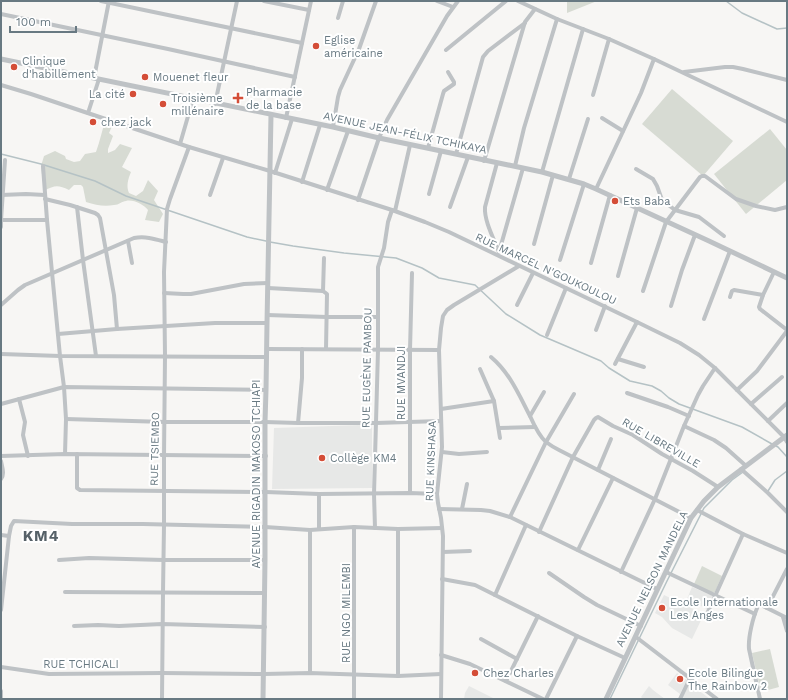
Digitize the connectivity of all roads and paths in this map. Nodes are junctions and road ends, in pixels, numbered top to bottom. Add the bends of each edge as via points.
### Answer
1 (101, 1) edge
2 (237, 1) edge
3 (264, 1) edge
4 (311, 1) edge
5 (343, 1) edge
6 (376, 1) edge
7 (437, 1) edge
8 (458, 1) edge
9 (506, 1) edge
10 (518, 1) edge
11 (109, 2) edge
12 (453, 7) junction
13 (535, 9) junction
14 (308, 10) junction
15 (1, 14) edge
16 (338, 18) dead end
17 (557, 19) junction
18 (525, 22) junction
19 (232, 28) junction
20 (583, 29) junction
21 (103, 35) junction
22 (609, 39) junction
23 (302, 44) junction
24 (446, 50) dead end
25 (1, 59) edge
26 (654, 59) junction
27 (224, 62) junction
28 (448, 72) dead end
29 (684, 72) junction
30 (295, 77) junction
31 (97, 78) junction
32 (787, 80) edge
33 (1, 85) edge
34 (593, 95) dead end
35 (194, 99) junction
36 (215, 104) junction
37 (88, 113) junction
38 (271, 115) junction
39 (286, 118) junction
40 (602, 118) dead end
41 (588, 119) dead end
42 (292, 120) junction
43 (787, 122) edge
44 (320, 125) junction
45 (333, 128) junction
46 (348, 131) junction
47 (623, 131) junction
48 (379, 138) junction
49 (180, 144) junction
50 (410, 145) junction
51 (189, 147) junction
52 (428, 148) junction
53 (441, 151) junction
54 (456, 154) junction
55 (468, 157) junction
56 (223, 158) junction
57 (5, 160) dead end
58 (484, 161) junction
59 (496, 163) junction
60 (43, 166) dead end
61 (514, 166) junction
62 (523, 168) junction
63 (636, 169) dead end
64 (272, 172) junction
65 (542, 172) junction
66 (553, 175) junction
67 (569, 179) junction
68 (302, 182) junction
69 (584, 184) junction
70 (596, 189) junction
71 (327, 190) junction
72 (429, 194) dead end
73 (2, 195) edge
74 (210, 195) dead end
75 (610, 195) junction
76 (45, 197) junction
77 (358, 200) junction
78 (450, 206) dead end
79 (787, 206) edge
80 (77, 207) junction
81 (637, 208) junction
82 (675, 210) junction
83 (393, 211) junction
84 (1, 220) edge
85 (47, 220) junction
86 (666, 222) junction
87 (1, 227) edge
88 (695, 234) junction
89 (724, 236) dead end
90 (128, 241) junction
91 (166, 242) junction
92 (534, 244) dead end
93 (106, 250) junction
94 (730, 251) junction
95 (499, 254) junction
96 (324, 258) dead end
97 (83, 260) junction
98 (560, 260) dead end
99 (132, 263) dead end
100 (590, 263) dead end
101 (519, 266) junction
102 (774, 272) junction
103 (52, 273) junction
104 (412, 273) dead end
105 (533, 273) junction
106 (618, 276) dead end
107 (787, 278) edge
108 (268, 285) junction
109 (566, 288) junction
110 (323, 291) junction
111 (643, 291) dead end
112 (164, 293) junction
113 (764, 295) junction
114 (730, 297) dead end
115 (1, 305) edge
116 (517, 305) dead end
117 (605, 306) junction
118 (671, 306) dead end
119 (267, 315) junction
120 (327, 317) junction
121 (377, 317) junction
122 (704, 319) dead end
123 (637, 322) junction
124 (267, 324) junction
125 (164, 326) junction
126 (117, 329) junction
127 (596, 330) dead end
128 (93, 331) junction
129 (787, 331) edge
130 (58, 334) junction
131 (547, 335) dead end
132 (267, 349) junction
133 (302, 349) junction
134 (326, 350) junction
135 (378, 350) junction
136 (410, 350) junction
137 (439, 350) junction
138 (1, 354) edge
139 (60, 356) junction
140 (96, 356) junction
141 (165, 356) junction
142 (266, 357) junction
143 (491, 357) dead end
144 (618, 358) junction
145 (615, 364) dead end
146 (644, 367) dead end
147 (715, 368) junction
148 (480, 369) dead end
149 (782, 377) dead end
150 (64, 387) junction
151 (164, 388) junction
152 (266, 390) junction
153 (737, 390) junction
154 (544, 392) dead end
155 (627, 393) dead end
156 (574, 394) dead end
157 (20, 399) junction
158 (494, 402) junction
159 (787, 403) edge
160 (1, 404) edge
161 (751, 404) junction
162 (441, 409) junction
163 (530, 416) junction
164 (689, 416) junction
165 (66, 419) junction
166 (410, 421) junction
167 (441, 421) junction
168 (768, 421) junction
169 (165, 422) junction
170 (265, 422) junction
171 (298, 423) junction
172 (376, 423) junction
173 (684, 426) junction
174 (535, 427) junction
175 (499, 428) junction
176 (500, 438) dead end
177 (611, 438) dead end
178 (786, 438) edge
179 (546, 442) junction
180 (442, 452) junction
181 (487, 452) dead end
182 (65, 454) junction
183 (77, 454) junction
184 (1, 456) edge
185 (28, 456) junction
186 (164, 456) junction
187 (266, 456) junction
188 (573, 457) junction
189 (671, 459) junction
190 (1, 461) edge
191 (743, 467) junction
192 (598, 470) junction
193 (613, 478) junction
194 (1, 479) edge
195 (467, 484) dead end
196 (718, 487) junction
197 (164, 492) junction
198 (266, 492) junction
199 (410, 493) junction
200 (319, 494) junction
201 (374, 494) junction
202 (437, 494) junction
203 (655, 499) junction
204 (439, 509) junction
205 (462, 509) junction
206 (697, 510) junction
207 (787, 512) edge
208 (510, 517) junction
209 (691, 518) junction
210 (164, 525) junction
211 (526, 525) junction
212 (265, 527) junction
213 (354, 528) junction
214 (375, 528) junction
215 (442, 528) junction
216 (319, 529) junction
217 (398, 529) junction
218 (310, 530) junction
219 (539, 532) junction
220 (743, 534) junction
221 (1, 535) edge
222 (10, 536) junction
223 (578, 550) junction
224 (470, 551) dead end
225 (443, 552) junction
226 (787, 553) edge
227 (59, 560) dead end
228 (164, 560) junction
229 (265, 560) junction
230 (787, 569) edge
231 (549, 572) dead end
232 (621, 572) junction
233 (666, 572) junction
234 (442, 579) junction
235 (657, 589) junction
236 (65, 592) dead end
237 (162, 592) junction
238 (265, 593) junction
239 (495, 595) junction
240 (715, 596) junction
241 (767, 608) junction
242 (1, 610) edge
243 (754, 614) junction
244 (538, 616) junction
245 (706, 616) dead end
246 (785, 617) edge
247 (162, 624) junction
248 (74, 626) dead end
249 (641, 626) junction
250 (265, 627) junction
251 (787, 631) edge
252 (577, 636) junction
253 (636, 637) junction
254 (481, 639) dead end
255 (441, 655) junction
256 (625, 658) junction
257 (517, 659) junction
258 (1, 667) edge
259 (162, 673) junction
260 (310, 673) junction
261 (264, 674) junction
262 (441, 674) junction
263 (355, 675) junction
264 (398, 676) junction
265 (690, 678) junction
266 (506, 681) junction
267 (1, 690) edge
268 (1, 699) edge
269 (162, 699) edge
270 (263, 699) edge
271 (354, 699) edge
272 (441, 699) edge
273 (543, 699) edge
274 (546, 699) edge
275 (606, 699) edge
276 (680, 699) edge
277 (717, 699) edge
278 (760, 699) edge

1 - 11 street
2 - 19 street
3 - 14 street
4 - 14 street
5 - 16 street
6 - 45 street via 340,90
7 - 12 street
8 - 12 street
9 - 24 street
10 - 13 street
11 - 19 street
11 - 21 street
12 - 48 street via 426,50
13 - 17 street
13 - 18 street
14 - 23 street
15 - 21 street
17 - 20 street
17 - 61 street
18 - 54 street via 483,57
18 - 58 street
19 - 23 street
19 - 27 street
20 - 22 street
20 - 65 street
21 - 27 street
21 - 31 street
22 - 26 street
22 - 34 street
23 - 30 street
25 - 31 street, AVENUE JEAN-FÉLIX TCHIKAYA
26 - 29 street
26 - 47 street
27 - 30 street
27 - 36 street
28 - 52 street via 454,84 442,94
29 - 32 street via 733,67
29 - 43 street
30 - 39 street
31 - 35 street, AVENUE JEAN-FÉLIX TCHIKAYA
31 - 37 street
33 - 37 street, RUE MARCEL N'GOUKOULOU
35 - 36 street, AVENUE JEAN-FÉLIX TCHIKAYA
35 - 49 street
36 - 38 street, AVENUE JEAN-FÉLIX TCHIKAYA
37 - 49 street, RUE MARCEL N'GOUKOULOU
38 - 39 street, AVENUE JEAN-FÉLIX TCHIKAYA
38 - 64 street, AVENUE RIGADIN MAKOSO TCHIAPI
39 - 42 street, AVENUE JEAN-FÉLIX TCHIKAYA
40 - 47 street
41 - 67 street
42 - 44 street, AVENUE JEAN-FÉLIX TCHIKAYA
42 - 64 street
44 - 45 street, AVENUE JEAN-FÉLIX TCHIKAYA
44 - 68 street
45 - 46 street, AVENUE JEAN-FÉLIX TCHIKAYA
46 - 48 street, AVENUE JEAN-FÉLIX TCHIKAYA
46 - 71 street
47 - 70 street
48 - 50 street, AVENUE JEAN-FÉLIX TCHIKAYA
48 - 77 street
49 - 51 street, RUE MARCEL N'GOUKOULOU
50 - 52 street, AVENUE JEAN-FÉLIX TCHIKAYA
50 - 83 street, RUE EUGÈNE PAMBOU
51 - 56 street, RUE MARCEL N'GOUKOULOU
51 - 91 street, RUE TSIEMBO via 167,209
52 - 53 street, AVENUE JEAN-FÉLIX TCHIKAYA
53 - 54 street, AVENUE JEAN-FÉLIX TCHIKAYA
53 - 72 street
54 - 55 street, AVENUE JEAN-FÉLIX TCHIKAYA
55 - 58 street, AVENUE JEAN-FÉLIX TCHIKAYA
55 - 78 street
56 - 64 street, RUE MARCEL N'GOUKOULOU
56 - 74 street
57 - 73 street
58 - 59 street, AVENUE JEAN-FÉLIX TCHIKAYA
59 - 61 street, AVENUE JEAN-FÉLIX TCHIKAYA
59 - 95 street via 485,212
60 - 76 street
61 - 62 street, AVENUE JEAN-FÉLIX TCHIKAYA
62 - 65 street, AVENUE JEAN-FÉLIX TCHIKAYA
62 - 95 street
63 - 82 street via 653,179 662,200
64 - 68 street, RUE MARCEL N'GOUKOULOU
64 - 108 street, AVENUE RIGADIN MAKOSO TCHIAPI
65 - 66 street, AVENUE JEAN-FÉLIX TCHIKAYA
66 - 67 street, AVENUE JEAN-FÉLIX TCHIKAYA
66 - 92 street
67 - 69 street, AVENUE JEAN-FÉLIX TCHIKAYA
68 - 71 street, RUE MARCEL N'GOUKOULOU
69 - 70 street, AVENUE JEAN-FÉLIX TCHIKAYA
69 - 98 street
70 - 75 street, AVENUE JEAN-FÉLIX TCHIKAYA
71 - 77 street, RUE MARCEL N'GOUKOULOU
73 - 76 street
73 - 84 street
75 - 81 street, AVENUE JEAN-FÉLIX TCHIKAYA
75 - 100 street
76 - 80 street
76 - 85 street
77 - 83 street, RUE MARCEL N'GOUKOULOU
79 - 82 street via 775,210 736,199 702,176
80 - 93 street via 98,214
80 - 97 street
81 - 86 street, AVENUE JEAN-FÉLIX TCHIKAYA
81 - 106 street
82 - 86 street
82 - 89 street via 699,217
83 - 95 street, RUE MARCEL N'GOUKOULOU
83 - 121 street, RUE EUGÈNE PAMBOU via 378,262
84 - 85 street
84 - 87 street
85 - 103 street
86 - 88 street, AVENUE JEAN-FÉLIX TCHIKAYA
86 - 111 street
88 - 94 street, AVENUE JEAN-FÉLIX TCHIKAYA
88 - 118 street
90 - 91 street via 141,237
90 - 93 street
90 - 99 street
91 - 112 street, RUE TSIEMBO
93 - 97 street
93 - 126 street
94 - 102 street, AVENUE JEAN-FÉLIX TCHIKAYA
94 - 122 street
95 - 101 street, RUE MARCEL N'GOUKOULOU
96 - 110 street
97 - 103 street
97 - 128 street
101 - 105 street, RUE MARCEL N'GOUKOULOU
101 - 137 street, RUE KINSHASA via 447,310 442,321
102 - 107 street, AVENUE JEAN-FÉLIX TCHIKAYA
102 - 113 street
103 - 115 street via 25,285
103 - 130 street
104 - 136 street, RUE MVANDJI
105 - 109 street, RUE MARCEL N'GOUKOULOU
105 - 116 street
108 - 110 street
108 - 112 street via 244,284 191,294
108 - 119 street, AVENUE RIGADIN MAKOSO TCHIAPI
109 - 117 street, RUE MARCEL N'GOUKOULOU
109 - 131 street
110 - 120 street via 327,294
112 - 125 street, RUE TSIEMBO
113 - 114 street via 734,290
113 - 129 street via 760,309
117 - 123 street, RUE MARCEL N'GOUKOULOU
117 - 127 street
119 - 120 street
119 - 124 street, AVENUE RIGADIN MAKOSO TCHIAPI
120 - 121 street
120 - 134 street
121 - 135 street, RUE EUGÈNE PAMBOU
123 - 144 street
123 - 147 street, RUE MARCEL N'GOUKOULOU via 680,343
124 - 125 street via 215,323
124 - 132 street, AVENUE RIGADIN MAKOSO TCHIAPI
125 - 126 street
125 - 141 street, RUE TSIEMBO
126 - 128 street
128 - 130 street
128 - 140 street
129 - 153 street via 757,371
130 - 139 street
132 - 133 street
132 - 142 street, AVENUE RIGADIN MAKOSO TCHIAPI
133 - 134 street
133 - 171 street
134 - 135 street
135 - 136 street
135 - 172 street, RUE EUGÈNE PAMBOU
136 - 137 street
136 - 166 street, RUE MVANDJI
137 - 162 street, RUE KINSHASA
138 - 139 street
139 - 140 street
139 - 150 street
140 - 141 street
141 - 142 street
141 - 151 street, RUE TSIEMBO
142 - 152 street, AVENUE RIGADIN MAKOSO TCHIAPI
143 - 163 street via 509,377
144 - 145 street
144 - 146 street
147 - 153 street, RUE MARCEL N'GOUKOULOU
147 - 164 street
148 - 158 street
149 - 161 street
150 - 151 street
150 - 157 street
150 - 165 street
151 - 152 street
151 - 169 street, RUE TSIEMBO
152 - 170 street, AVENUE RIGADIN MAKOSO TCHIAPI
153 - 161 street, RUE MARCEL N'GOUKOULOU
154 - 163 street
155 - 164 street
156 - 179 street
157 - 160 street
157 - 185 street via 25,422 23,436
158 - 162 street
158 - 175 street
159 - 168 street
161 - 168 street, RUE MARCEL N'GOUKOULOU
162 - 167 street, RUE KINSHASA
163 - 174 street
164 - 173 street
165 - 169 street
165 - 182 street
166 - 167 street
166 - 172 street
166 - 199 street, RUE MVANDJI
167 - 180 street, RUE KINSHASA
168 - 178 street, RUE MARCEL N'GOUKOULOU
169 - 170 street
169 - 186 street, RUE TSIEMBO
170 - 171 street
170 - 187 street, AVENUE RIGADIN MAKOSO TCHIAPI
171 - 172 street
172 - 201 street, RUE EUGÈNE PAMBOU
173 - 189 street
173 - 191 street via 726,448
174 - 175 street
174 - 179 street
175 - 176 street
177 - 192 street
178 - 191 street, AVENUE NELSON MANDELA
179 - 188 street
179 - 208 street
180 - 181 street
180 - 202 street, RUE KINSHASA
182 - 183 street
182 - 185 street
183 - 186 street
183 - 197 street via 77,488 80,490
184 - 185 street
186 - 187 street
186 - 197 street, RUE TSIEMBO
187 - 198 street, AVENUE RIGADIN MAKOSO TCHIAPI
188 - 189 street, RUE LIBREVILLE via 598,417 633,434
188 - 192 street
188 - 219 street
189 - 196 street, RUE LIBREVILLE
189 - 203 street
190 - 194 street
191 - 196 street, AVENUE NELSON MANDELA
191 - 207 street
192 - 193 street
193 - 203 street
193 - 223 street
195 - 205 street
196 - 206 street, AVENUE NELSON MANDELA
197 - 198 street
197 - 210 street, RUE TSIEMBO
198 - 200 street
198 - 212 street, AVENUE RIGADIN MAKOSO TCHIAPI
199 - 201 street
199 - 202 street
200 - 201 street
200 - 216 street
201 - 214 street, RUE EUGÈNE PAMBOU
202 - 204 street, RUE KINSHASA
203 - 209 street
203 - 232 street
204 - 205 street
204 - 215 street, RUE KINSHASA
205 - 208 street via 490,511
206 - 209 street, AVENUE NELSON MANDELA
206 - 220 street
208 - 211 street
209 - 233 street, AVENUE NELSON MANDELA
210 - 212 street
210 - 222 street via 17,521 12,523
210 - 228 street, RUE TSIEMBO
211 - 219 street
211 - 239 street
212 - 218 street
212 - 229 street, AVENUE RIGADIN MAKOSO TCHIAPI
213 - 214 street
213 - 216 street
213 - 263 street, RUE NGO MILEMBI
214 - 217 street
215 - 217 street
215 - 225 street, RUE KINSHASA
216 - 218 street
217 - 264 street
218 - 260 street
219 - 223 street
220 - 226 street
220 - 240 street
221 - 222 street
222 - 242 street
223 - 232 street
224 - 225 street
225 - 234 street, RUE KINSHASA
227 - 228 street
228 - 229 street
228 - 237 street, RUE TSIEMBO
229 - 238 street, AVENUE RIGADIN MAKOSO TCHIAPI
230 - 241 street
231 - 249 street via 597,605
232 - 235 street
233 - 235 street, AVENUE NELSON MANDELA
233 - 240 street
234 - 239 street via 471,583
234 - 255 street, RUE KINSHASA
235 - 249 street, AVENUE NELSON MANDELA
236 - 237 street
237 - 238 street
237 - 247 street, RUE TSIEMBO
238 - 250 street, AVENUE RIGADIN MAKOSO TCHIAPI
239 - 244 street
240 - 243 street
240 - 245 street
241 - 243 street via 759,605
241 - 246 street
243 - 278 street via 748,643
244 - 252 street
244 - 257 street
246 - 251 street
247 - 248 street
247 - 250 street
247 - 259 street, RUE TSIEMBO
249 - 253 street, AVENUE NELSON MANDELA
250 - 261 street, AVENUE RIGADIN MAKOSO TCHIAPI
252 - 256 street
252 - 274 street
253 - 256 street, AVENUE NELSON MANDELA
253 - 265 street
254 - 257 street
255 - 262 street, RUE KINSHASA
255 - 266 street via 470,664
256 - 275 street, AVENUE NELSON MANDELA
257 - 266 street
258 - 259 street, RUE TCHICALI via 50,674
259 - 261 street, RUE TCHICALI
259 - 269 street, RUE TSIEMBO
260 - 261 street, RUE TCHICALI
260 - 263 street, RUE TCHICALI
261 - 270 street, AVENUE RIGADIN MAKOSO TCHIAPI
262 - 264 street, RUE TCHICALI
262 - 272 street, RUE KINSHASA
263 - 264 street, RUE TCHICALI
263 - 271 street, RUE NGO MILEMBI
265 - 276 street
265 - 277 street
266 - 273 street
267 - 268 street

